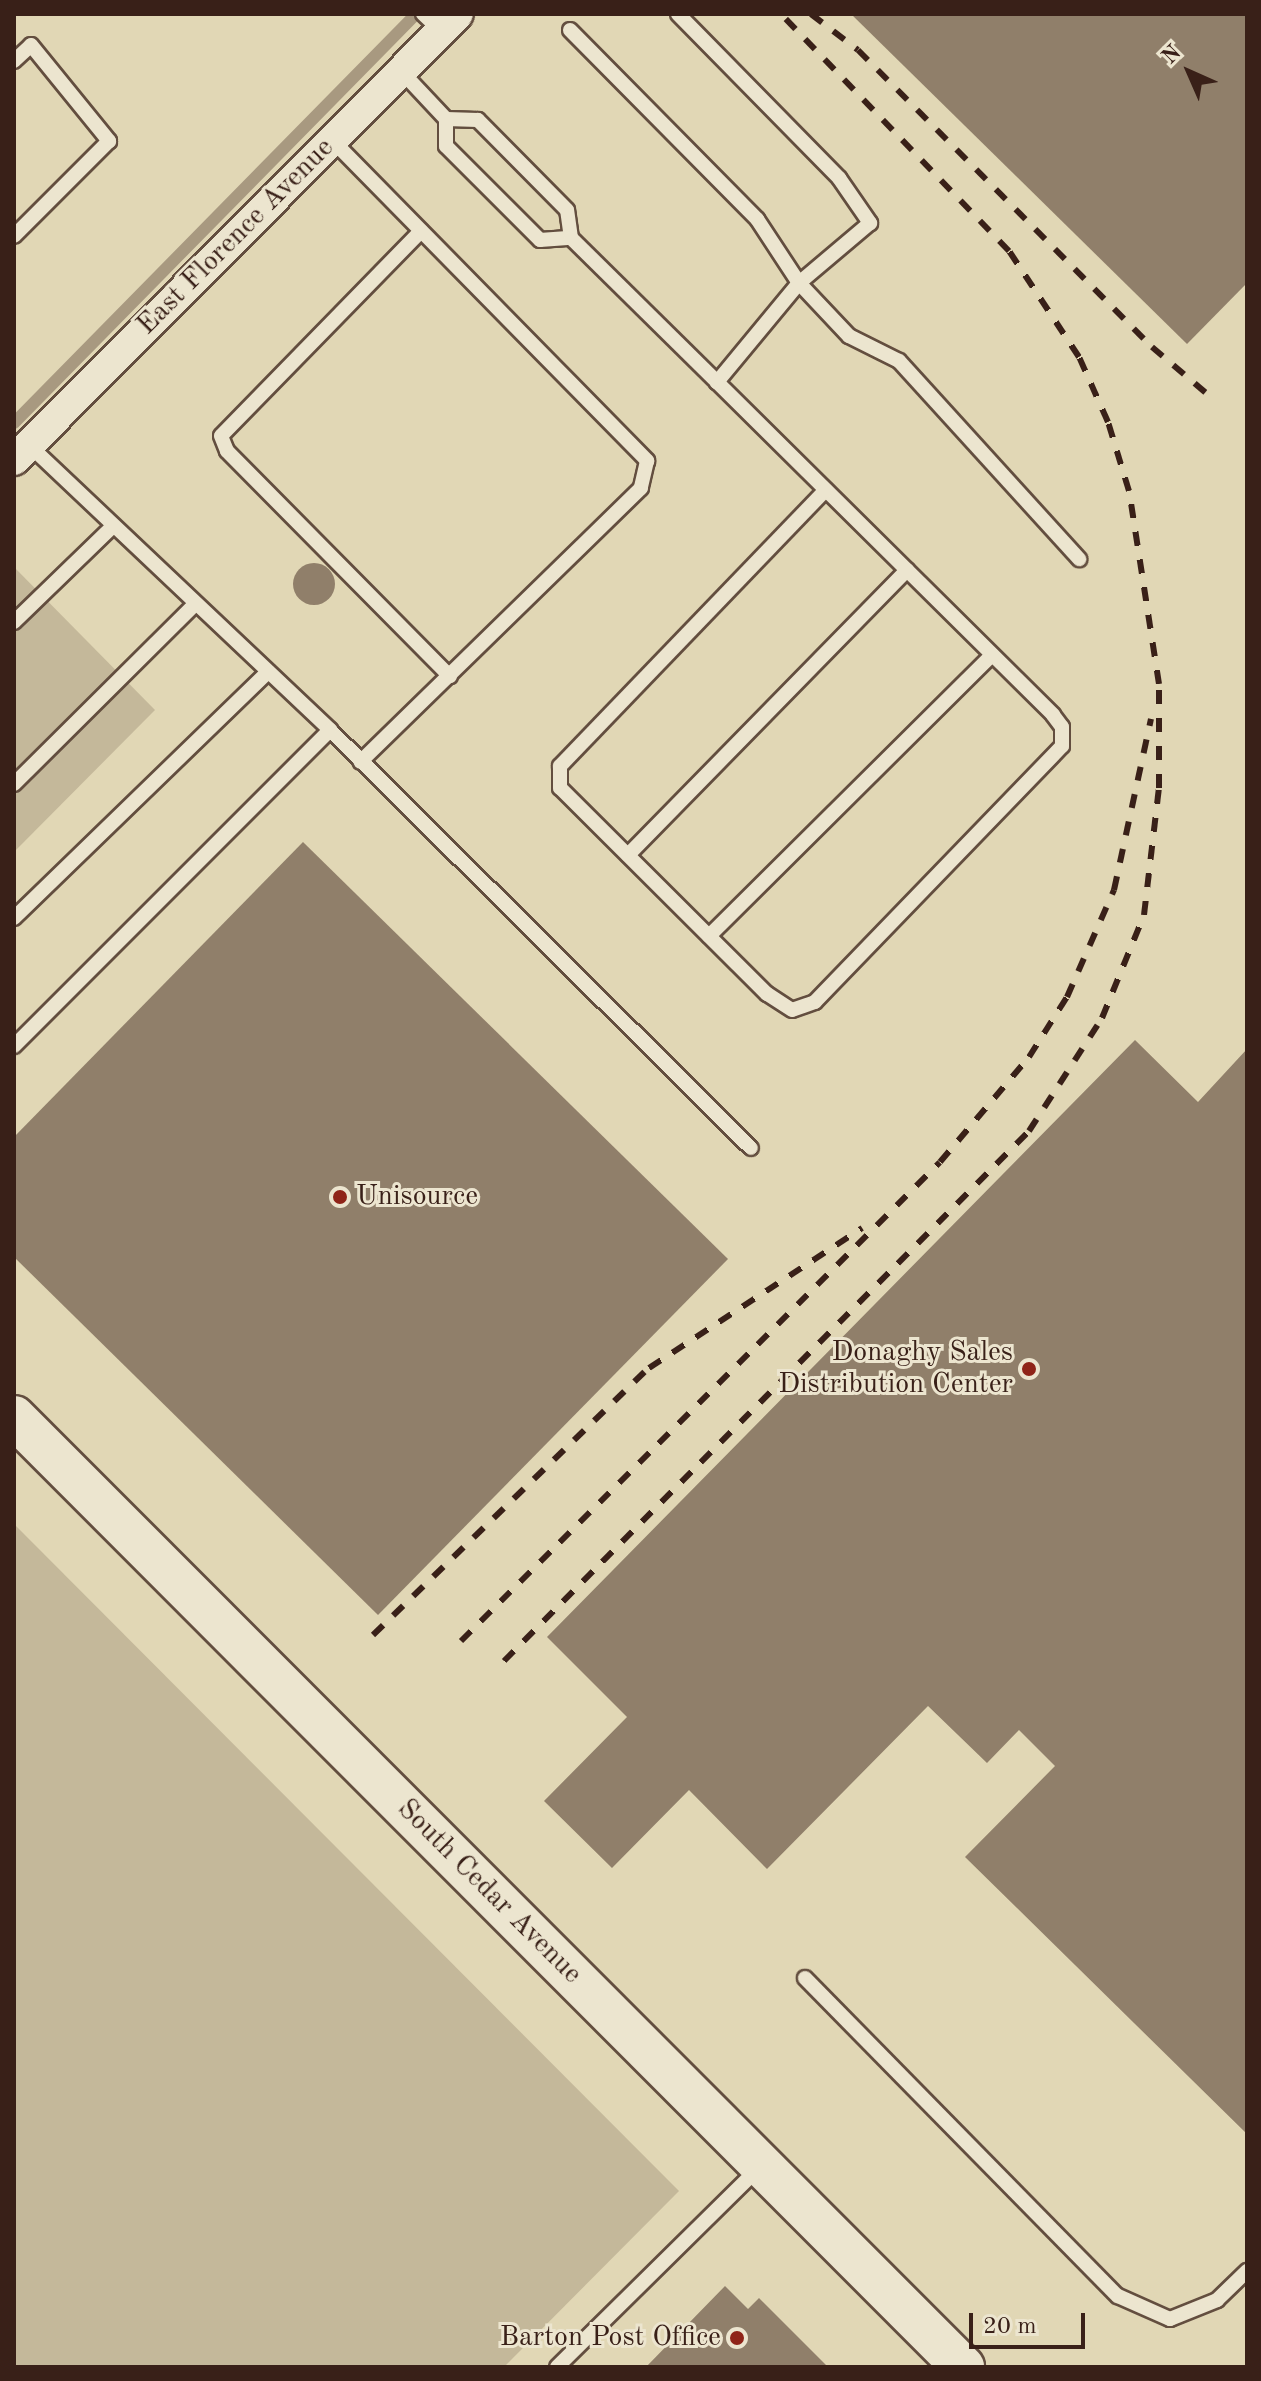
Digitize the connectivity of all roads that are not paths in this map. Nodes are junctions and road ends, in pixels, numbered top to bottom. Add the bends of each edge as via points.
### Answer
1 (678, 14) edge
2 (440, 20) edge
3 (570, 30) dead end
4 (14, 61) edge
5 (401, 71) junction
6 (446, 119) junction
7 (332, 140) junction
8 (421, 231) junction
9 (14, 236) edge
10 (571, 238) junction
11 (799, 283) junction
12 (717, 382) junction
13 (21, 452) edge
14 (826, 490) junction
15 (113, 526) junction
16 (1079, 559) dead end
17 (907, 570) junction
18 (195, 604) junction
19 (14, 622) edge
20 (992, 655) junction
21 (268, 672) junction
22 (450, 676) junction
23 (330, 730) junction
24 (360, 762) junction
25 (14, 784) edge
26 (628, 855) junction
27 (14, 918) edge
28 (709, 936) junction
29 (14, 1046) edge
30 (751, 1148) dead end
31 (14, 1417) edge
32 (805, 1978) dead end
33 (762, 2165) junction
34 (1247, 2271) edge
35 (557, 2367) edge
36 (963, 2367) edge

1 - 11 lane via 839,178 870,223
2 - 5 street, East Florence Avenue
3 - 11 lane via 757,219
4 - 9 lane via 31,45 109,141
5 - 6 lane
5 - 7 street, East Florence Avenue
6 - 10 lane via 478,120 567,210
6 - 10 lane via 446,146 540,240
7 - 8 lane
7 - 13 street, East Florence Avenue
8 - 22 lane via 647,461 641,488
8 - 22 lane via 221,436 227,451
10 - 12 lane
11 - 12 lane
11 - 16 lane via 849,336 899,361
12 - 14 lane
13 - 15 lane
14 - 17 lane
14 - 26 lane via 560,766 560,788
15 - 18 lane
15 - 19 lane
17 - 20 lane
17 - 26 lane
18 - 21 lane
18 - 25 lane
20 - 28 lane
20 - 28 lane via 1062,727 1062,746 815,1002 792,1010 767,994
21 - 23 lane
21 - 27 lane
22 - 24 lane
23 - 24 lane
23 - 29 lane
24 - 30 lane
26 - 28 lane
31 - 33 main road, South Cedar Avenue
32 - 34 lane via 1118,2296 1170,2319 1217,2300
33 - 35 lane
33 - 36 main road, South Cedar Avenue

